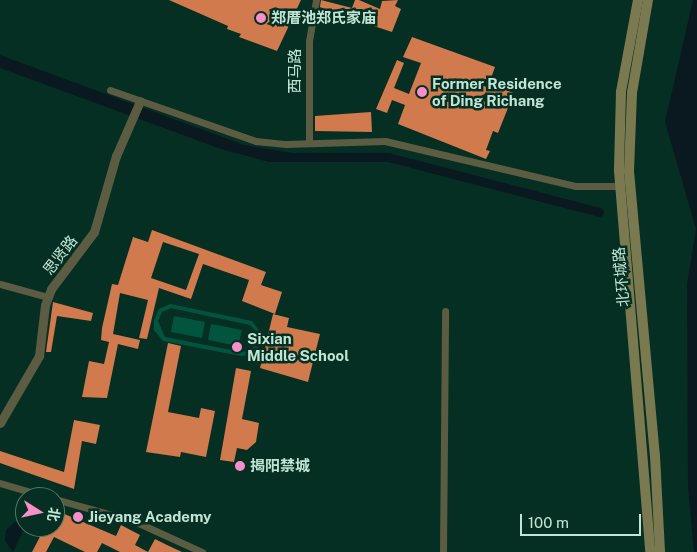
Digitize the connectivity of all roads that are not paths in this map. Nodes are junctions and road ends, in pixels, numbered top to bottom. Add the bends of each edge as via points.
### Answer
1 (316, 0) edge
2 (638, 0) edge
3 (648, 0) edge
4 (110, 90) dead end
5 (139, 103) junction
6 (309, 142) junction
7 (619, 186) junction
8 (0, 284) edge
9 (48, 297) junction
10 (445, 311) dead end
11 (0, 423) edge
12 (0, 483) edge
13 (15, 487) edge
14 (65, 502) edge
15 (202, 552) edge
16 (443, 552) edge
17 (650, 552) edge
18 (660, 552) edge

1 - 6 street, 西马路 via 309,41
2 - 7 main road, 北环城路 via 621,92
3 - 18 main road, 北环城路 via 632,93 629,179 655,456
4 - 5 street
5 - 6 street via 256,141
5 - 9 street, 思贤路 via 116,156 94,232 58,278
6 - 7 street via 385,141 575,186
7 - 17 main road, 北环城路
8 - 9 street
9 - 11 street, 思贤路 via 39,356
10 - 16 street
12 - 13 street
14 - 15 street via 134,521

